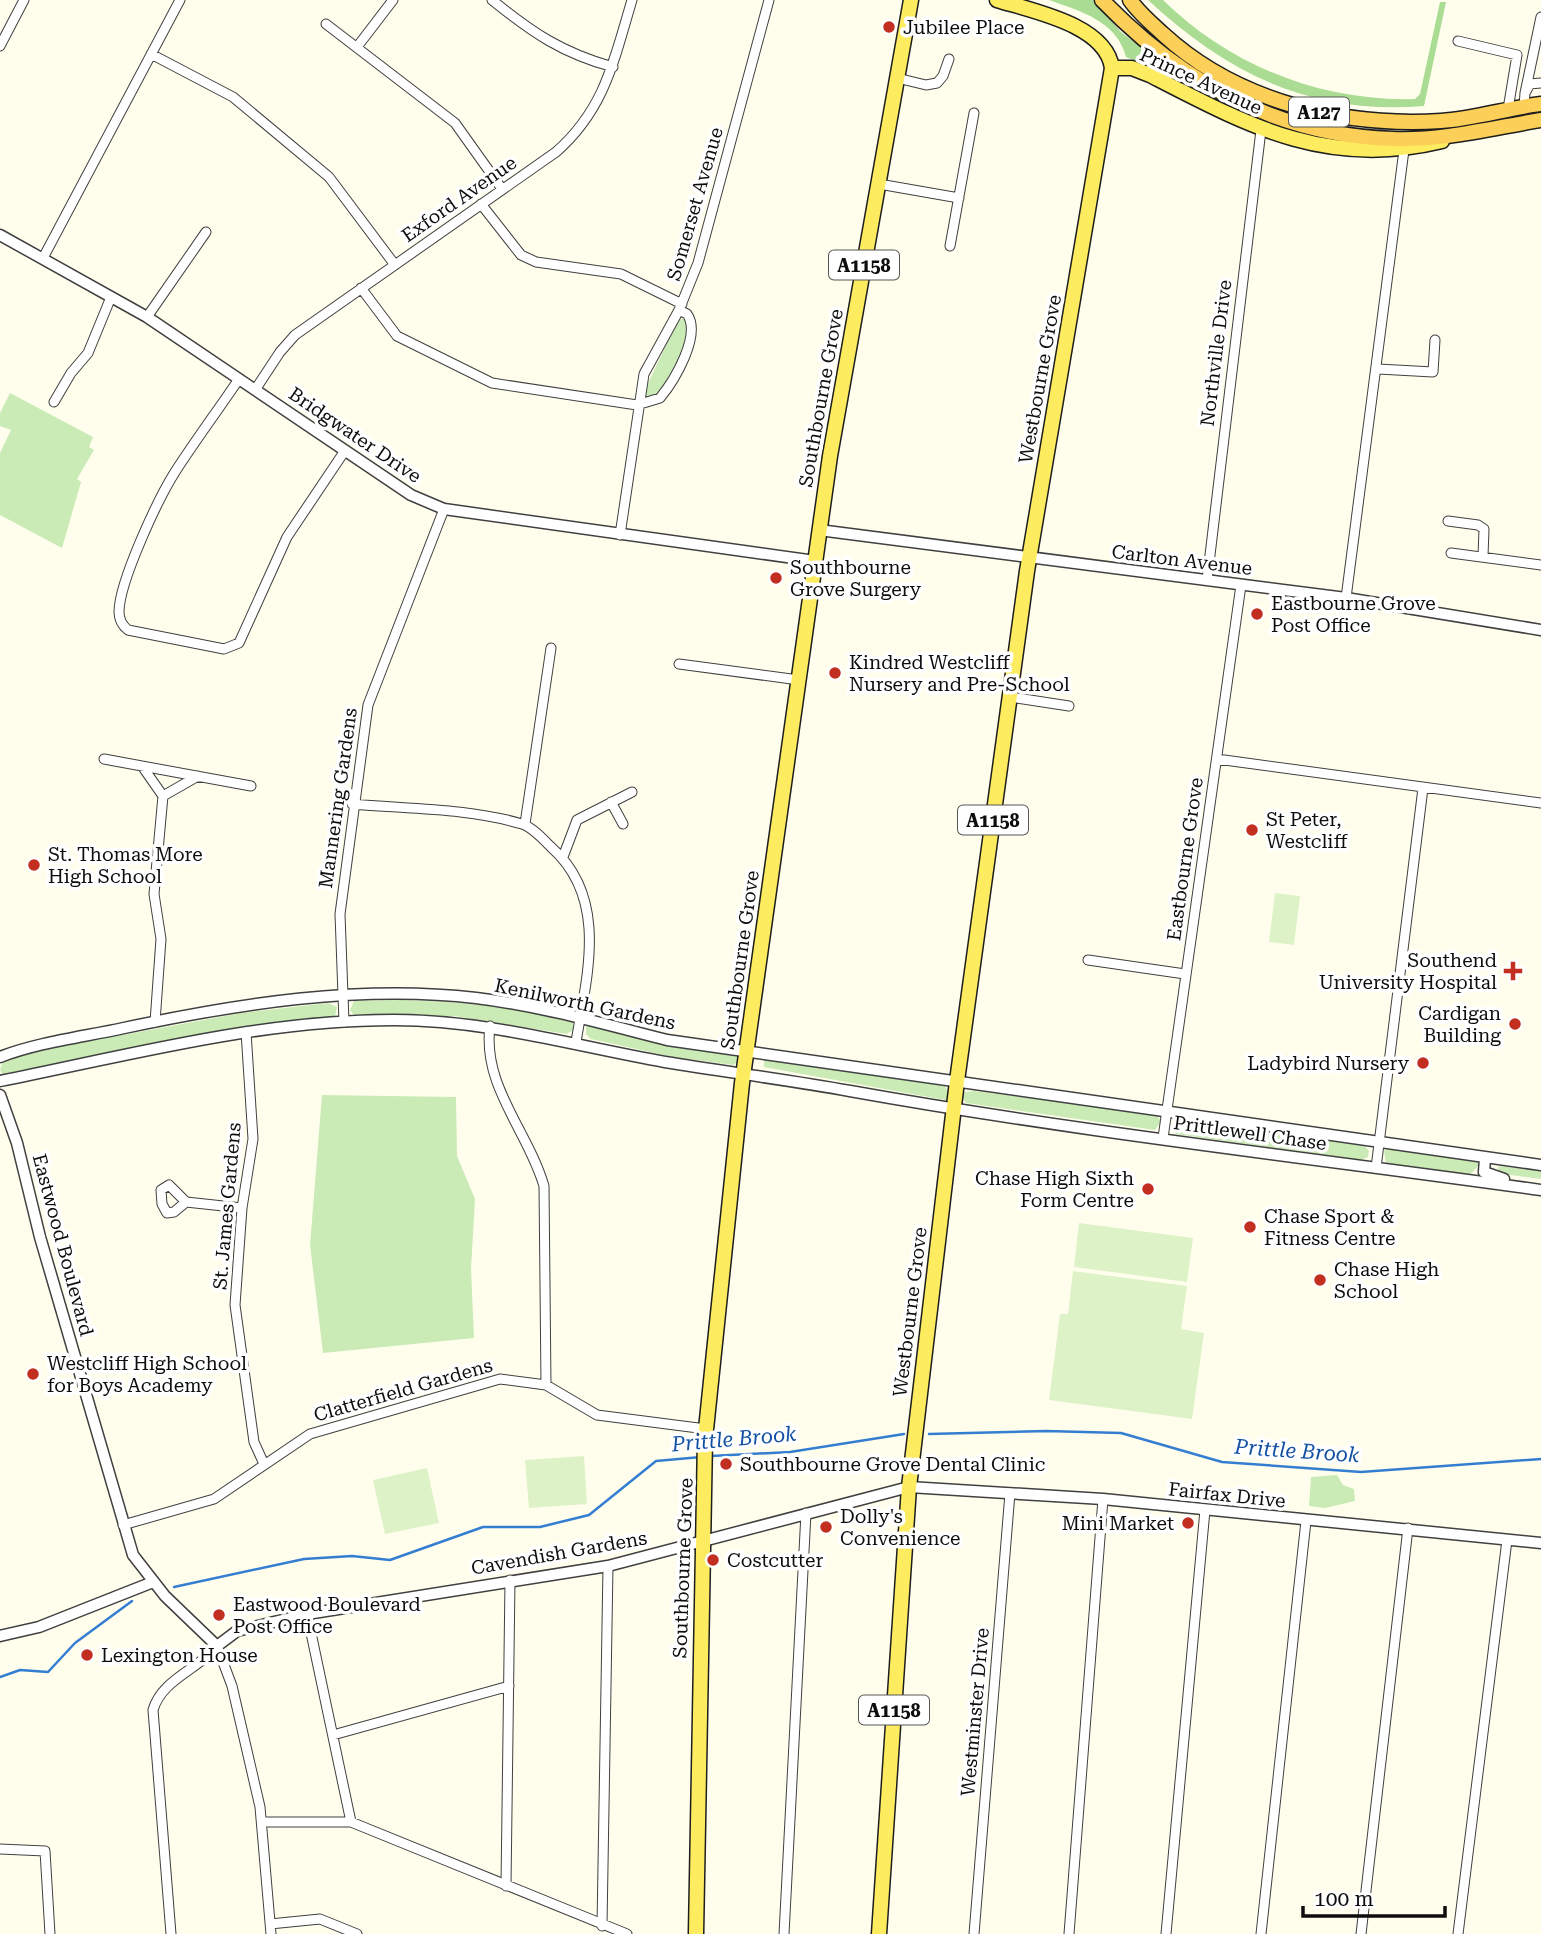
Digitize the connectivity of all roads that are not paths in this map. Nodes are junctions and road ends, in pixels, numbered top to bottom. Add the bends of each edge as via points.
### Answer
1 (24, 0) edge
2 (180, 0) edge
3 (393, 0) edge
4 (492, 0) edge
5 (632, 0) edge
6 (769, 0) edge
7 (911, 0) edge
8 (997, 0) edge
9 (1102, 0) edge
10 (1129, 0) edge
11 (1541, 17) edge
12 (326, 24) dead end
13 (1458, 41) dead end
14 (0, 46) edge
15 (357, 47) junction
16 (151, 54) junction
17 (949, 59) dead end
18 (613, 67) junction
19 (1112, 68) junction
20 (897, 78) junction
21 (1541, 83) edge
22 (1525, 99) junction
23 (1541, 104) edge
24 (1508, 109) junction
25 (974, 113) dead end
26 (1541, 120) edge
27 (1494, 128) junction
28 (1261, 130) junction
29 (1404, 150) junction
30 (879, 184) junction
31 (502, 189) junction
32 (959, 198) junction
33 (481, 204) junction
34 (206, 232) dead end
35 (0, 235) edge
36 (950, 246) dead end
37 (43, 258) junction
38 (395, 265) junction
39 (361, 288) junction
40 (111, 296) junction
41 (681, 307) junction
42 (147, 317) junction
43 (1435, 340) dead end
44 (1378, 369) junction
45 (239, 379) junction
46 (255, 390) junction
47 (54, 402) dead end
48 (637, 405) junction
49 (344, 452) junction
50 (444, 509) junction
51 (1448, 521) dead end
52 (819, 530) junction
53 (620, 535) junction
54 (1451, 552) dead end
55 (1483, 556) junction
56 (1029, 559) junction
57 (815, 561) junction
58 (1541, 565) edge
59 (1207, 580) junction
60 (1241, 585) junction
61 (1346, 598) junction
62 (1541, 630) edge
63 (551, 648) dead end
64 (679, 664) dead end
65 (799, 680) junction
66 (1010, 697) junction
67 (1069, 706) dead end
68 (104, 759) dead end
69 (1217, 759) junction
70 (142, 766) junction
71 (198, 776) junction
72 (251, 786) dead end
73 (1423, 788) junction
74 (632, 792) dead end
75 (163, 796) junction
76 (611, 802) junction
77 (1541, 803) edge
78 (352, 804) junction
79 (526, 824) junction
80 (623, 824) dead end
81 (563, 857) junction
82 (1088, 960) dead end
83 (1185, 974) junction
84 (342, 996) junction
85 (580, 1017) junction
86 (155, 1021) junction
87 (344, 1022) junction
88 (490, 1026) junction
89 (246, 1032) junction
90 (576, 1042) junction
91 (747, 1052) junction
92 (0, 1056) edge
93 (885, 1070) junction
94 (744, 1072) junction
95 (0, 1081) edge
96 (957, 1081) junction
97 (831, 1087) junction
98 (0, 1095) edge
99 (954, 1104) junction
100 (1167, 1113) junction
101 (1163, 1138) junction
102 (1379, 1140) junction
103 (1489, 1158) junction
104 (1541, 1165) edge
105 (1376, 1168) junction
106 (1488, 1175) junction
107 (1467, 1181) junction
108 (1541, 1189) edge
109 (186, 1202) dead end
110 (242, 1208) junction
111 (546, 1385) junction
112 (706, 1429) junction
113 (264, 1464) junction
114 (909, 1487) junction
115 (1010, 1493) junction
116 (1103, 1499) junction
117 (1205, 1510) junction
118 (806, 1513) junction
119 (1306, 1521) junction
120 (123, 1525) junction
121 (1408, 1528) junction
122 (1507, 1540) junction
123 (702, 1541) junction
124 (1541, 1543) edge
125 (608, 1566) junction
126 (510, 1580) junction
127 (153, 1582) junction
128 (307, 1614) junction
129 (0, 1636) edge
130 (217, 1646) junction
131 (509, 1686) junction
132 (333, 1735) junction
133 (262, 1822) junction
134 (351, 1822) junction
135 (0, 1849) edge
136 (506, 1886) junction
137 (602, 1926) junction
138 (270, 1929) edge
139 (50, 1934) edge
140 (171, 1934) edge
141 (357, 1934) edge
142 (627, 1934) edge
143 (696, 1934) edge
144 (784, 1934) edge
145 (879, 1934) edge
146 (974, 1934) edge
147 (1069, 1934) edge
148 (1166, 1934) edge
149 (1261, 1934) edge
150 (1361, 1934) edge
151 (1458, 1934) edge

1 - 14 street
2 - 16 street
3 - 15 street
4 - 18 street via 550,44
5 - 18 street, Exford Avenue
6 - 41 street, Somerset Avenue via 698,263
7 - 20 main road, Southbourne Grove / A1158
8 - 19 main road, Prince Avenue via 1095,37 1108,51
9 - 27 highway, Prince Avenue / A127 via 1170,62 1216,93 1260,112 1329,132 1393,139
10 - 24 highway, Prince Avenue / A127 via 1186,52 1229,80 1288,104 1337,117 1387,122 1444,121
11 - 22 street
12 - 15 street
13 - 24 street via 1517,55
15 - 31 street via 455,123
16 - 37 street
16 - 38 street via 233,97 329,177
17 - 20 street via 937,83
18 - 31 street, Exford Avenue via 594,110 577,134
19 - 28 main road, Prince Avenue via 1132,68 1150,75
19 - 56 main road, Westbourne Grove / A1158
20 - 30 main road, Southbourne Grove / A1158
21 - 22 street, Prince Avenue via 1530,84
22 - 23 highway, Prince Avenue / A127
22 - 24 highway, Prince Avenue / A127
25 - 32 street
26 - 27 highway, Prince Avenue / A127
27 - 29 main road, Prince Avenue
28 - 29 main road, Prince Avenue via 1331,148
28 - 59 street, Northville Drive
29 - 44 street
30 - 32 street
30 - 52 main road, Southbourne Grove / A1158
31 - 33 street, Exford Avenue
32 - 36 street
33 - 38 street, Exford Avenue
33 - 41 street via 521,255 536,262 621,274
34 - 42 street
35 - 37 street, Bridgwater Drive
37 - 40 street, Bridgwater Drive
38 - 39 street, Exford Avenue
39 - 46 street, Exford Avenue via 295,335
39 - 48 street via 397,336 492,383
40 - 42 street, Bridgwater Drive
40 - 47 street via 100,331
41 - 48 street, Somerset Avenue via 644,374
41 - 48 street via 692,325 685,355 660,398
42 - 45 street, Bridgwater Drive
43 - 44 street via 1433,372
44 - 61 street
45 - 46 street, Bridgwater Drive
45 - 49 street via 158,503 124,587 119,611 128,630 224,649 239,643 286,537
46 - 49 street, Bridgwater Drive
48 - 53 street, Somerset Avenue
49 - 50 street, Bridgwater Drive via 411,495
50 - 53 street, Bridgwater Drive
50 - 78 street, Mannering Gardens via 368,705
51 - 55 street via 1483,529
52 - 56 street, Carlton Avenue
52 - 57 main road, Southbourne Grove / A1158
53 - 57 street, Bridgwater Drive
54 - 55 street
55 - 58 street
56 - 59 street, Carlton Avenue
56 - 66 main road, Westbourne Grove / A1158
57 - 65 main road, Southbourne Grove / A1158
59 - 60 street, Carlton Avenue
60 - 61 street, Carlton Avenue
60 - 69 street, Eastbourne Grove
61 - 62 street, Carlton Avenue
63 - 79 street
64 - 65 street
65 - 91 main road, Southbourne Grove / A1158
66 - 67 street
66 - 96 main road, Westbourne Grove / A1158
68 - 70 street
69 - 73 street
69 - 83 street, Eastbourne Grove
70 - 71 street
70 - 75 street
71 - 72 street
71 - 75 street
73 - 77 street
73 - 102 street
74 - 76 street
75 - 86 street via 154,894 161,939
76 - 80 street
76 - 81 street via 577,820
78 - 79 street
78 - 84 street, Mannering Gardens via 340,914
79 - 81 street
81 - 85 street via 587,901 589,963
82 - 83 street
83 - 100 street, Eastbourne Grove
84 - 85 street, Kenilworth Gardens via 474,998
84 - 86 street, Kenilworth Gardens
84 - 87 street, Mannering Gardens
85 - 90 street
85 - 91 street, Kenilworth Gardens via 667,1040
86 - 92 street, Kenilworth Gardens
87 - 88 street, Kenilworth Gardens
87 - 89 street, Kenilworth Gardens
88 - 90 street, Kenilworth Gardens
88 - 111 street via 490,1052 501,1098 544,1186
89 - 95 street, Kenilworth Gardens
89 - 110 street, St. James Gardens via 253,1139
90 - 94 street, Kenilworth Gardens via 664,1062
91 - 93 street, Kenilworth Gardens
91 - 94 main road, Southbourne Grove / A1158
91 - 97 street via 752,1066
93 - 96 street, Kenilworth Gardens
93 - 99 street via 948,1086
94 - 97 street, Kenilworth Gardens
94 - 112 main road, Southbourne Grove / A1158
96 - 99 main road, Westbourne Grove / A1158
96 - 100 street, Prittlewell Chase
97 - 99 street, Kenilworth Gardens
98 - 120 street, Eastwood Boulevard
99 - 101 street, Prittlewell Chase
99 - 114 main road, Westbourne Grove / A1158
100 - 101 street, Eastbourne Grove
100 - 102 street, Prittlewell Chase
101 - 105 street, Prittlewell Chase
102 - 103 street, Prittlewell Chase
102 - 105 street
103 - 104 street, Prittlewell Chase
103 - 106 street via 1484,1172
105 - 107 street, Prittlewell Chase
106 - 107 street
106 - 108 street
107 - 108 street, Prittlewell Chase
109 - 110 street
110 - 113 street, St. James Gardens via 235,1305 255,1447
111 - 112 street, Clatterfield Gardens via 597,1415
111 - 113 street, Clatterfield Gardens via 500,1379 487,1382 310,1434
112 - 123 main road, Southbourne Grove / A1158
113 - 120 street, Clatterfield Gardens via 214,1499
114 - 115 street, Fairfax Drive
114 - 118 street, Cavendish Gardens
114 - 145 main road, Westbourne Grove / A1158
115 - 116 street, Fairfax Drive
115 - 146 street, Westminster Drive
116 - 117 street, Fairfax Drive
116 - 147 street
117 - 119 street, Fairfax Drive
117 - 148 street
118 - 123 street, Cavendish Gardens
118 - 144 street
119 - 121 street, Fairfax Drive
119 - 149 street
120 - 127 street, Eastwood Boulevard via 133,1555
121 - 122 street, Fairfax Drive
121 - 150 street
122 - 124 street, Fairfax Drive
122 - 151 street
123 - 125 street, Cavendish Gardens
123 - 143 main road, Southbourne Grove / A1158
125 - 126 street, Cavendish Gardens
125 - 137 street
126 - 128 street, Cavendish Gardens
126 - 131 street
127 - 129 street via 48,1624
127 - 130 street, Eastwood Boulevard
128 - 130 street, Cavendish Gardens via 237,1632
128 - 132 street
130 - 133 street, Eastwood Boulevard via 232,1686
130 - 140 street via 205,1661 167,1686 153,1710
131 - 132 street
131 - 136 street
132 - 134 street
133 - 134 street
133 - 138 street, Eastwood Boulevard
134 - 136 street
135 - 139 street via 45,1851
136 - 137 street
137 - 142 street
138 - 141 street via 320,1919

